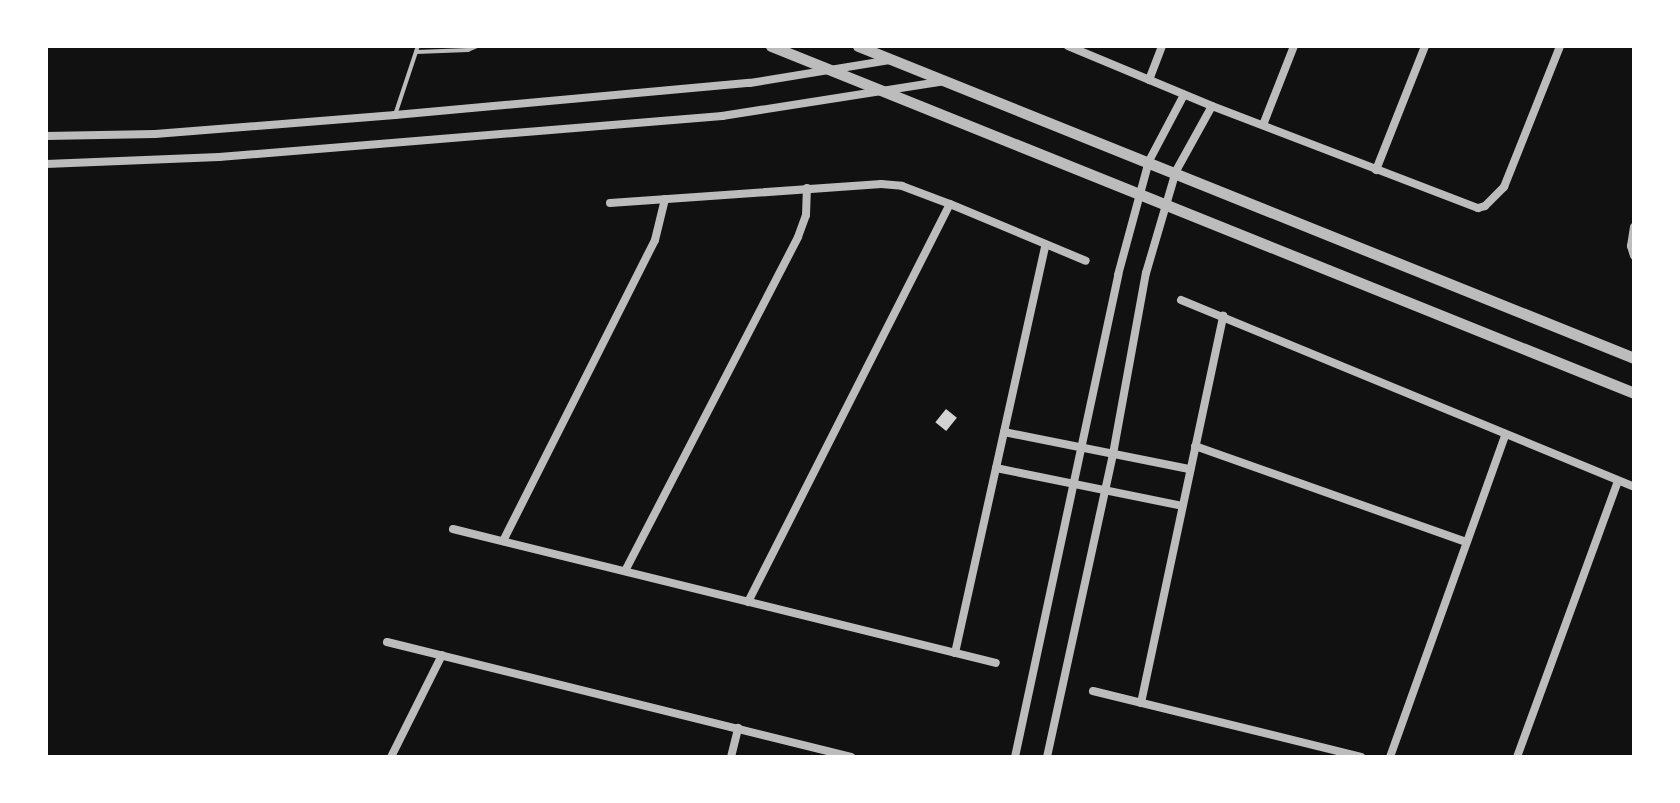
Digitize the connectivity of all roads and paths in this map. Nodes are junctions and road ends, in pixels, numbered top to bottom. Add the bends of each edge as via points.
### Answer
1 (477, 46) edge
2 (771, 46) edge
3 (858, 46) edge
4 (1068, 46) edge
5 (1162, 46) edge
6 (1294, 46) edge
7 (1425, 46) edge
8 (1560, 46) edge
9 (417, 49) edge
10 (892, 59) junction
11 (833, 71) junction
12 (945, 80) junction
13 (1149, 80) junction
14 (884, 91) junction
15 (1184, 95) junction
16 (1212, 106) junction
17 (395, 115) junction
18 (1263, 125) junction
19 (46, 136) edge
20 (1149, 161) junction
21 (46, 164) edge
22 (1376, 170) junction
23 (1176, 171) junction
24 (807, 188) junction
25 (1139, 196) junction
26 (665, 199) junction
27 (610, 203) dead end
28 (950, 204) junction
29 (1164, 206) junction
30 (1634, 227) edge
31 (1045, 246) junction
32 (1634, 256) edge
33 (1086, 261) dead end
34 (1181, 300) dead end
35 (1223, 316) junction
36 (1634, 358) edge
37 (1634, 393) edge
38 (1004, 432) junction
39 (1505, 435) junction
40 (1195, 446) junction
41 (1081, 447) junction
42 (1113, 454) junction
43 (996, 468) junction
44 (1190, 469) junction
45 (1618, 481) junction
46 (1073, 484) junction
47 (1634, 487) edge
48 (1105, 490) junction
49 (1182, 506) junction
50 (453, 529) dead end
51 (503, 541) junction
52 (1466, 542) junction
53 (625, 571) junction
54 (748, 602) junction
55 (387, 642) dead end
56 (955, 653) junction
57 (442, 655) junction
58 (996, 663) dead end
59 (1093, 691) dead end
60 (1141, 703) junction
61 (738, 728) junction
62 (391, 757) edge
63 (731, 757) edge
64 (851, 757) edge
65 (1015, 757) edge
66 (1047, 757) edge
67 (1361, 757) edge
68 (1390, 757) edge
69 (1517, 757) edge

1 - 9 lane
2 - 11 street
3 - 10 street
4 - 13 street
5 - 13 street
6 - 18 street
7 - 22 street
8 - 22 street via 1512,172 1485,206 1472,208
9 - 17 lane
10 - 11 street
10 - 12 street
11 - 14 street
11 - 17 street
12 - 14 street
12 - 20 street
13 - 15 street
14 - 21 street via 722,116 219,157
14 - 25 street
15 - 16 street
15 - 20 street
16 - 18 street
16 - 23 street
17 - 19 street via 155,134
18 - 22 street
20 - 23 street
20 - 25 street
23 - 29 street
23 - 36 street
24 - 26 street
24 - 28 street via 902,186
24 - 53 street via 798,237
25 - 29 street
25 - 41 street
26 - 27 street
26 - 51 street via 655,240
28 - 31 street
28 - 54 street
29 - 37 street
29 - 42 street via 1146,273
30 - 32 street
31 - 33 street
31 - 38 street
34 - 35 street
35 - 39 street
35 - 40 street
38 - 41 street
38 - 43 street
39 - 45 street
39 - 52 street
40 - 44 street
40 - 52 street
41 - 42 street
41 - 46 street
42 - 44 street
42 - 48 street
43 - 46 street
43 - 56 street
44 - 49 street
45 - 47 street
45 - 69 street
46 - 48 street
46 - 65 street
48 - 49 street
48 - 66 street
49 - 60 street
50 - 51 street
51 - 53 street
52 - 68 street
53 - 54 street
54 - 56 street
55 - 57 street
56 - 58 street
57 - 61 street
57 - 62 street
59 - 60 street
60 - 67 street
61 - 63 street
61 - 64 street

